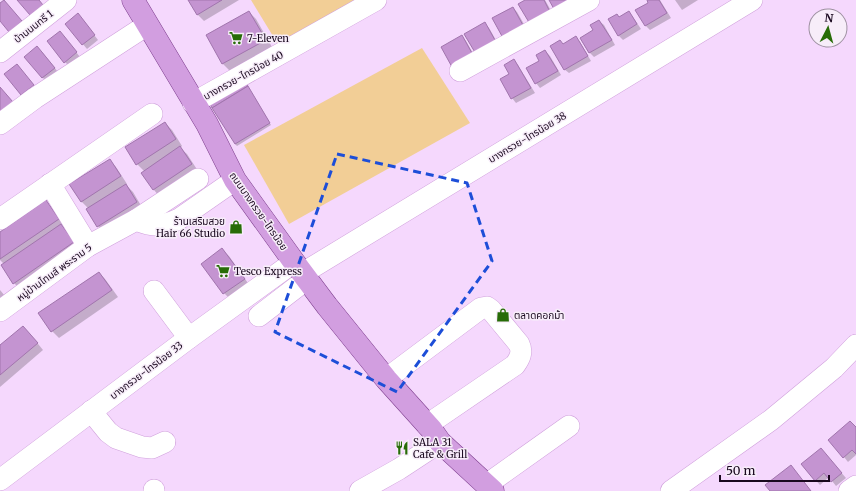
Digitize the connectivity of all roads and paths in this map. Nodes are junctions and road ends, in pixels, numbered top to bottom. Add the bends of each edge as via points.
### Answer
1 (66, 0) edge
2 (133, 0) edge
3 (376, 0) edge
4 (588, 0) edge
5 (752, 0) edge
6 (147, 25) junction
7 (0, 52) edge
8 (460, 71) dead end
9 (193, 103) junction
10 (152, 114) dead end
11 (0, 124) edge
12 (198, 178) dead end
13 (235, 180) junction
14 (50, 184) junction
15 (0, 218) edge
16 (136, 220) junction
17 (88, 246) junction
18 (301, 272) junction
19 (154, 291) dead end
20 (0, 311) edge
21 (259, 316) dead end
22 (189, 338) junction
23 (856, 345) edge
24 (386, 379) junction
25 (91, 411) junction
26 (428, 425) junction
27 (569, 426) dead end
28 (165, 442) dead end
29 (440, 442) junction
30 (0, 480) edge
31 (856, 486) edge
32 (490, 488) edge
33 (360, 491) edge
34 (671, 491) edge
35 (849, 491) edge

1 - 7 street, บ้านนนทรี 1
2 - 6 main road, ถนนบางกรวย-ไทรน้อย
3 - 9 street, บางกรวย-ไทรน้อย 40
4 - 8 street
5 - 18 street, บางกรวย-ไทรน้อย 38
6 - 9 main road, ถนนบางกรวย-ไทรน้อย
6 - 11 street via 35,98
9 - 13 main road, ถนนบางกรวย-ไทรน้อย via 207,124
10 - 14 street
12 - 16 street, หมู่บ้านไทมส์ พระราม 5
13 - 16 street via 169,224 154,226
13 - 18 main road, ถนนบางกรวย-ไทรน้อย
14 - 15 street
14 - 17 street
16 - 17 street, หมู่บ้านไทมส์ พระราม 5
17 - 20 street, หมู่บ้านไทมส์ พระราม 5
18 - 21 street
18 - 22 street, บางกรวย-ไทรน้อย 33
18 - 24 main road, ถนนบางกรวย-ไทรน้อย
19 - 22 street
22 - 25 street, บางกรวย-ไทรน้อย 33
23 - 34 street via 834,368 770,420
24 - 26 main road, ถนนบางกรวย-ไทรน้อย
24 - 26 street via 481,308 487,307 492,310 519,344 519,359
25 - 28 street via 116,438 152,448
25 - 30 street, บางกรวย-ไทรน้อย 33
26 - 29 main road, ถนนบางกรวย-ไทรน้อย
27 - 32 street
29 - 32 main road, ถนนบางกรวย-ไทรน้อย
29 - 33 street
31 - 35 street

